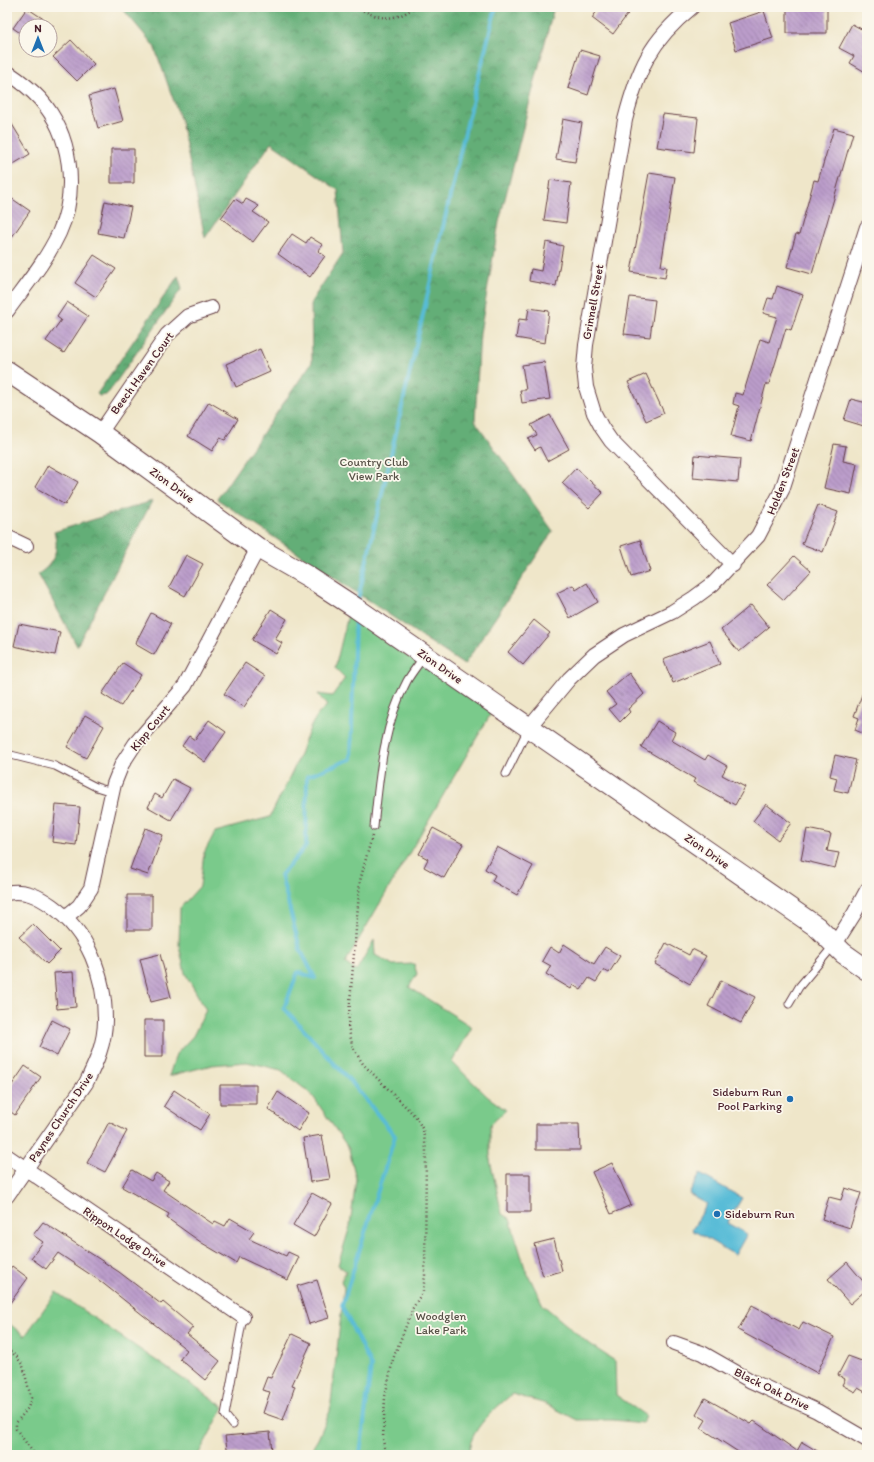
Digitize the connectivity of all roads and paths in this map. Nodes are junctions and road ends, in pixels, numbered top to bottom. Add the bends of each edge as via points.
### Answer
1 (356, 7) edge
2 (415, 7) edge
3 (692, 7) edge
4 (7, 72) edge
5 (867, 227) edge
6 (211, 308) dead end
7 (7, 311) edge
8 (7, 371) edge
9 (100, 433) junction
10 (7, 537) edge
11 (26, 546) dead end
12 (258, 548) junction
13 (733, 565) junction
14 (424, 655) junction
15 (529, 727) junction
16 (7, 752) edge
17 (506, 774) dead end
18 (112, 792) junction
19 (374, 827) joint
20 (867, 890) edge
21 (7, 893) edge
22 (67, 916) junction
23 (835, 944) junction
24 (867, 970) edge
25 (789, 1004) dead end
26 (7, 1156) edge
27 (26, 1169) junction
28 (7, 1196) edge
29 (243, 1317) joint
30 (674, 1344) dead end
31 (7, 1350) edge
32 (233, 1425) dead end
33 (867, 1440) edge
34 (36, 1455) edge
35 (385, 1455) edge

1 - 2 path via 371,15 387,18 408,12
3 - 13 street, Grinnell Street via 654,46 635,84 624,128 584,368 586,387 594,413 611,440
4 - 7 street via 26,84 55,120 65,145 70,178 68,209 60,232
5 - 13 street, Holden Street via 782,490 758,536
6 - 9 street, Beech Haven Court via 188,316 167,335
8 - 9 main road, Zion Drive
9 - 12 main road, Zion Drive
10 - 11 street
12 - 14 main road, Zion Drive via 307,576
12 - 18 street, Kipp Court via 185,686 135,744 122,764
13 - 15 street, Holden Street via 694,598 672,612 624,635 594,655 569,679
14 - 15 main road, Zion Drive
14 - 19 lane via 407,682 387,735
15 - 17 lane
15 - 23 main road, Zion Drive via 817,927
16 - 18 lane via 55,766 96,787
18 - 22 street, Kipp Court via 92,888 79,906
19 - 35 path via 360,881 348,1026 353,1048 363,1064 416,1117 423,1130 426,1149 423,1291 413,1308 393,1359 385,1397
20 - 23 street
21 - 22 street, Paynes Church Drive via 25,892 36,896
22 - 27 street, Paynes Church Drive via 86,944 99,973 105,1009 102,1044 96,1064 86,1083
23 - 24 main road, Zion Drive
23 - 25 lane via 799,986
26 - 27 street, Rippon Lodge Drive
27 - 28 street, Paynes Church Drive
27 - 29 street, Rippon Lodge Drive
29 - 32 lane via 226,1415
30 - 33 street, Black Oak Drive via 702,1353 751,1381 817,1411
31 - 34 path via 17,1357 23,1366 30,1398 28,1408 16,1423 16,1429

